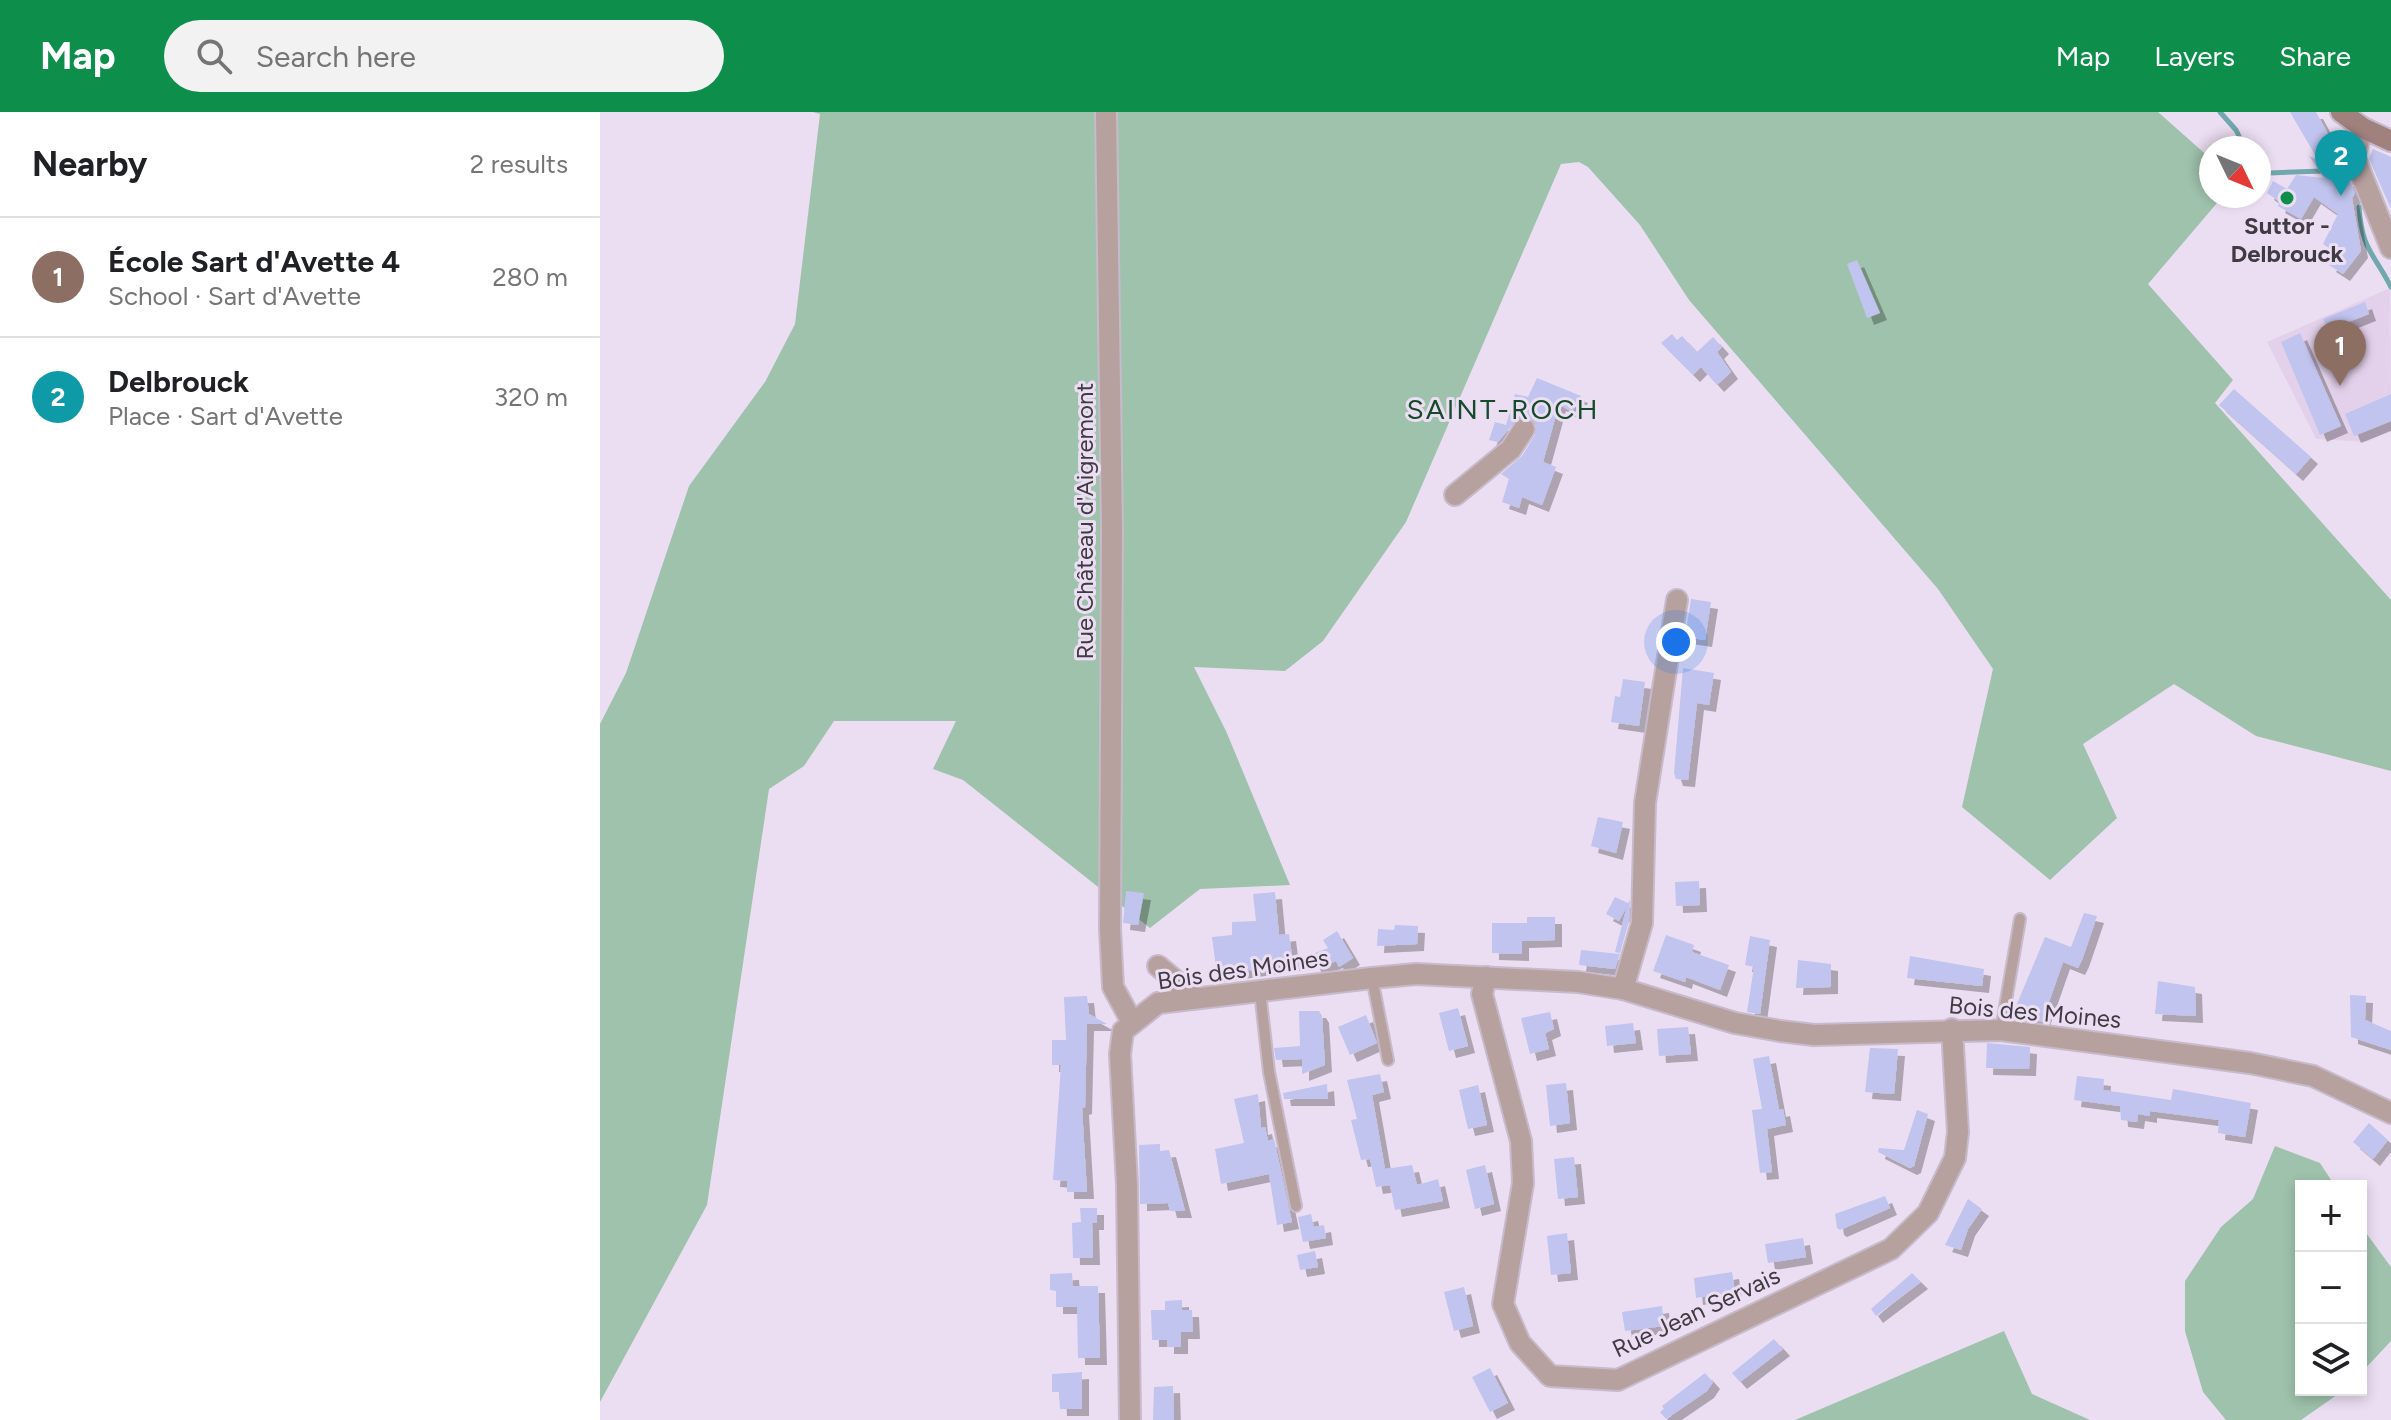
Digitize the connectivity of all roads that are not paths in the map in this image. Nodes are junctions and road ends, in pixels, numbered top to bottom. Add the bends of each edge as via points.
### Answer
1 (1106, 112) edge
2 (2341, 112) edge
3 (2363, 128) junction
4 (2391, 141) edge
5 (2391, 248) edge
6 (1524, 429) dead end
7 (1455, 495) dead end
8 (1677, 600) dead end
9 (2020, 919) dead end
10 (1158, 966) dead end
11 (1486, 977) junction
12 (1372, 978) junction
13 (1623, 989) junction
14 (1260, 991) junction
15 (1196, 998) junction
16 (1132, 1022) junction
17 (1952, 1029) junction
18 (2001, 1030) junction
19 (1388, 1060) dead end
20 (2391, 1113) edge
21 (1296, 1206) dead end
22 (1130, 1420) edge

1 - 16 street, Rue Château d'Aigremont via 1110,929 1113,987
2 - 3 street
3 - 4 street
3 - 5 street via 2354,156
6 - 7 street via 1511,449
8 - 13 street via 1645,803 1642,923
9 - 18 lane
10 - 15 street
11 - 12 street, Bois des Moines
11 - 13 street, Bois des Moines
11 - 17 street, Rue Jean Servais via 1482,994 1521,1141 1523,1183 1503,1304 1520,1343 1550,1376 1618,1380 1891,1249 1928,1213 1955,1158
12 - 14 street, Bois des Moines
12 - 19 lane
13 - 17 street, Bois des Moines via 1735,1023 1792,1033
14 - 15 street, Bois des Moines
14 - 21 lane via 1269,1072
15 - 16 street, Bois des Moines via 1158,1003
16 - 22 street via 1123,1031 1120,1054
17 - 18 street, Bois des Moines
18 - 20 street, Bois des Moines via 2313,1076

